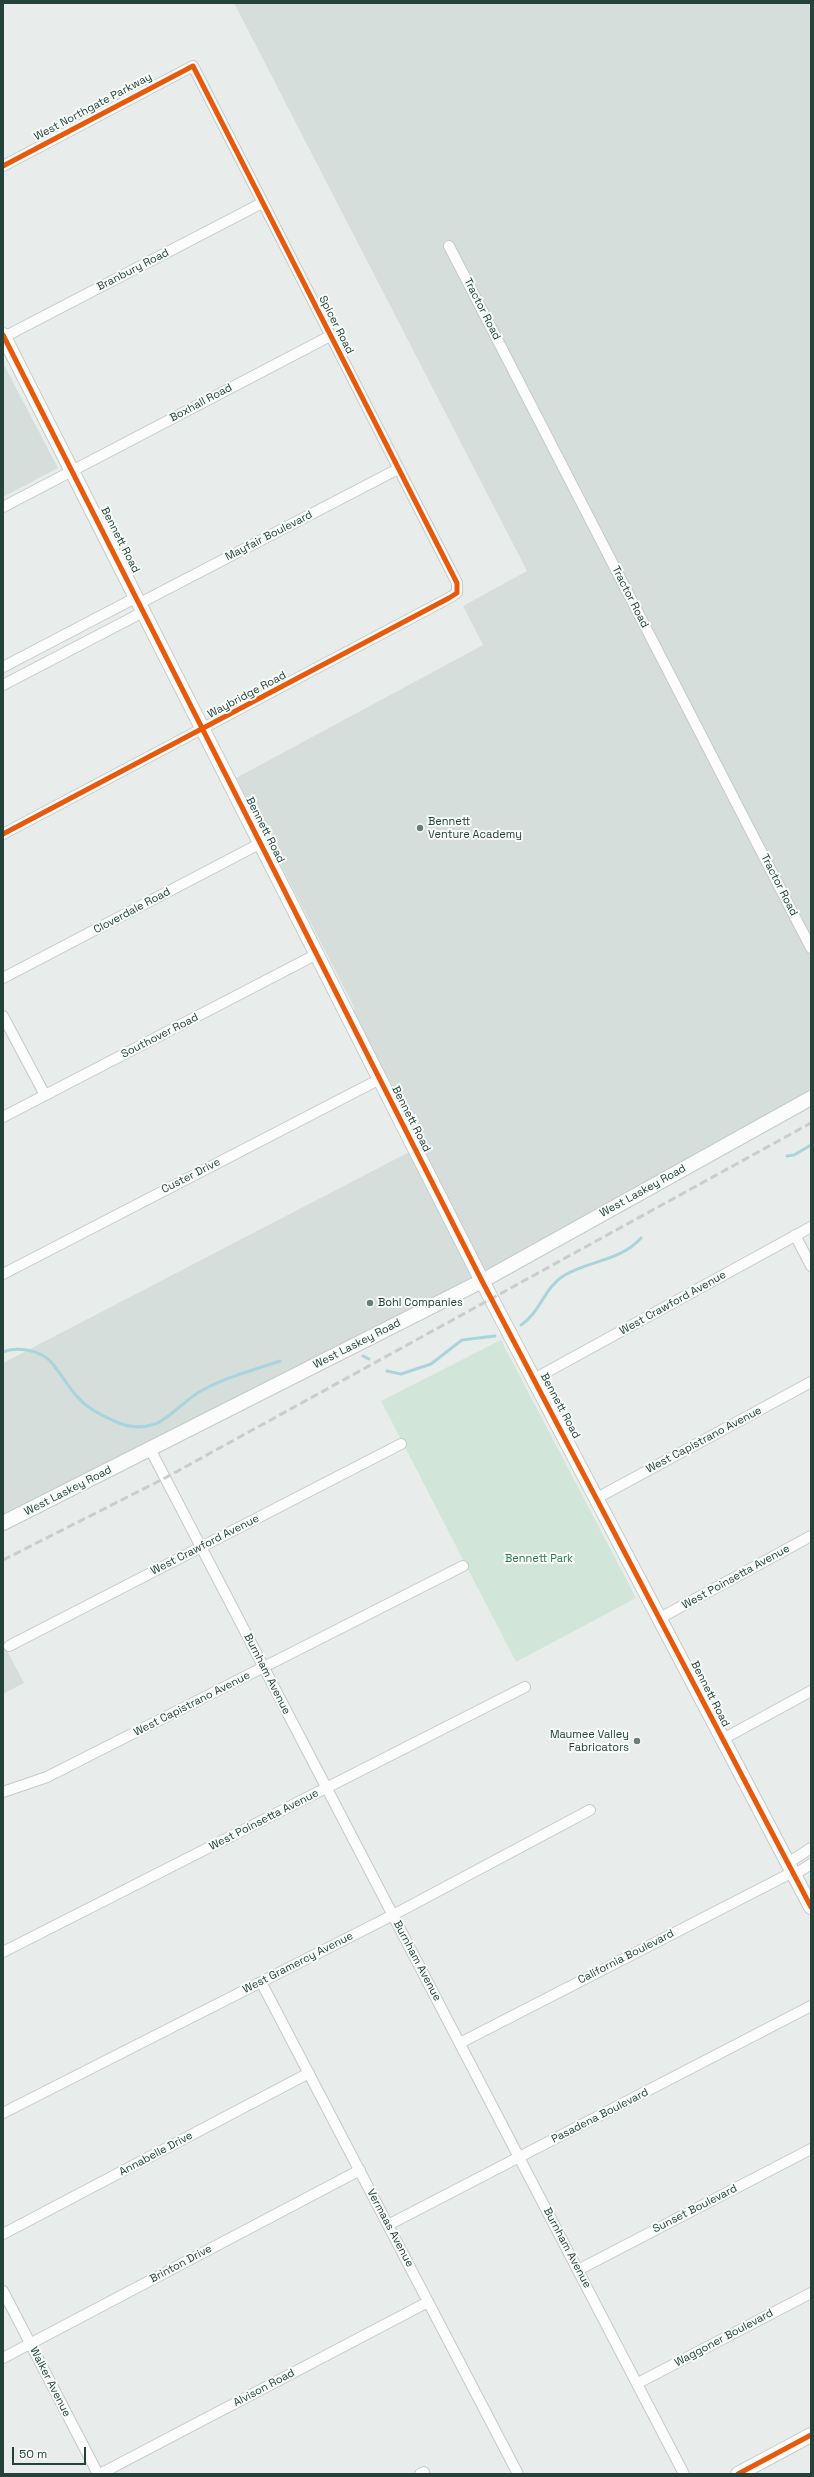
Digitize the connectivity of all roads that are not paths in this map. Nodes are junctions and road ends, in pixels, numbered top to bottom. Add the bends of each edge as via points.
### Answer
1 (193, 66) joint
2 (3, 166) edge
3 (262, 203) junction
4 (449, 246) dead end
5 (3, 336) edge
6 (330, 336) junction
7 (398, 469) junction
8 (72, 470) junction
9 (3, 507) edge
10 (457, 593) joint
11 (141, 603) junction
12 (3, 667) edge
13 (3, 685) edge
14 (204, 729) junction
15 (3, 834) edge
16 (260, 843) junction
17 (811, 948) edge
18 (317, 954) junction
19 (3, 978) edge
20 (3, 1016) edge
21 (380, 1079) junction
22 (45, 1095) junction
23 (811, 1098) edge
24 (3, 1117) edge
25 (811, 1227) edge
26 (795, 1235) junction
27 (811, 1266) edge
28 (3, 1274) edge
29 (482, 1281) junction
30 (534, 1379) junction
31 (811, 1382) edge
32 (400, 1444) dead end
33 (150, 1449) junction
34 (597, 1498) junction
35 (3, 1523) edge
36 (811, 1536) edge
37 (202, 1547) junction
38 (463, 1566) dead end
39 (660, 1618) junction
40 (9, 1646) dead end
41 (264, 1668) junction
42 (525, 1687) dead end
43 (811, 1691) edge
44 (723, 1739) junction
45 (327, 1788) junction
46 (3, 1792) edge
47 (590, 1810) dead end
48 (811, 1848) edge
49 (811, 1864) edge
50 (792, 1870) junction
51 (811, 1907) edge
52 (393, 1915) junction
53 (3, 1952) edge
54 (261, 1982) junction
55 (811, 2006) edge
56 (460, 2043) junction
57 (309, 2073) junction
58 (3, 2113) edge
59 (811, 2149) edge
60 (520, 2157) junction
61 (360, 2170) junction
62 (388, 2225) junction
63 (3, 2234) edge
64 (578, 2270) junction
65 (3, 2291) edge
66 (811, 2293) edge
67 (428, 2302) junction
68 (30, 2344) junction
69 (3, 2358) edge
70 (638, 2383) junction
71 (811, 2435) edge
72 (99, 2474) edge
73 (518, 2474) edge
74 (684, 2474) edge
75 (738, 2474) edge

1 - 2 street, West Northgate Parkway
1 - 3 street, Spicer Road
3 - 5 street, Branbury Road
3 - 6 street, Spicer Road
4 - 17 street, Tractor Road
5 - 8 street, Bennett Road
6 - 7 street, Spicer Road
6 - 8 street, Boxhall Road
7 - 10 street, Spicer Road via 457,583
7 - 11 street, Mayfair Boulevard
8 - 9 street, Boxhall Road
8 - 11 street, Bennett Road
10 - 14 street, Waybridge Road
11 - 12 street, Mayfair Boulevard
11 - 13 street, Mayfair Boulevard
11 - 14 street, Bennett Road
14 - 15 street, Waybridge Road
14 - 16 street, Bennett Road
16 - 18 street, Bennett Road
16 - 19 street, Cloverdale Road
18 - 21 street, Bennett Road
18 - 22 street, Southover Road
20 - 22 street
21 - 28 street, Custer Drive
21 - 29 street, Bennett Road
22 - 24 street, Southover Road
23 - 29 street, West Laskey Road
25 - 26 street, West Crawford Avenue
26 - 27 street
26 - 30 street, West Crawford Avenue
29 - 30 street, Bennett Road
29 - 33 street, West Laskey Road
30 - 34 street, Bennett Road
31 - 34 street, West Capistrano Avenue
32 - 37 street, West Crawford Avenue
33 - 35 street, West Laskey Road
33 - 37 street, Burnham Avenue
34 - 39 street, Bennett Road
36 - 39 street, West Poinsetta Avenue
37 - 40 street, West Crawford Avenue
37 - 41 street, Burnham Avenue
38 - 41 street, West Capistrano Avenue
39 - 44 street, Bennett Road
41 - 45 street, Burnham Avenue
41 - 46 street, West Capistrano Avenue via 47,1777
42 - 45 street, West Poinsetta Avenue
43 - 44 street
44 - 50 street, Bennett Road
45 - 52 street, Burnham Avenue
45 - 53 street, West Poinsetta Avenue
47 - 52 street, West Gramercy Avenue
48 - 50 street, California Boulevard
49 - 50 street, California Boulevard
50 - 51 street, Bennett Road
50 - 56 street, California Boulevard
52 - 54 street, West Gramercy Avenue
52 - 56 street, Burnham Avenue
54 - 57 street, Vermaas Avenue
54 - 58 street, West Gramercy Avenue
55 - 60 street, Pasadena Boulevard
56 - 60 street, Burnham Avenue
57 - 61 street, Vermaas Avenue
57 - 63 street, Annabelle Drive
59 - 64 street, Sunset Boulevard
60 - 62 street, Pasadena Boulevard
60 - 64 street, Burnham Avenue
61 - 62 street, Vermaas Avenue
61 - 68 street, Brinton Drive
62 - 67 street, Vermaas Avenue
64 - 70 street, Burnham Avenue
65 - 68 street, Walker Avenue
66 - 70 street, Waggoner Boulevard
67 - 72 street, Alvison Road
67 - 73 street, Vermaas Avenue
68 - 69 street, Brinton Drive
68 - 72 street, Walker Avenue
70 - 74 street, Burnham Avenue
71 - 75 street

